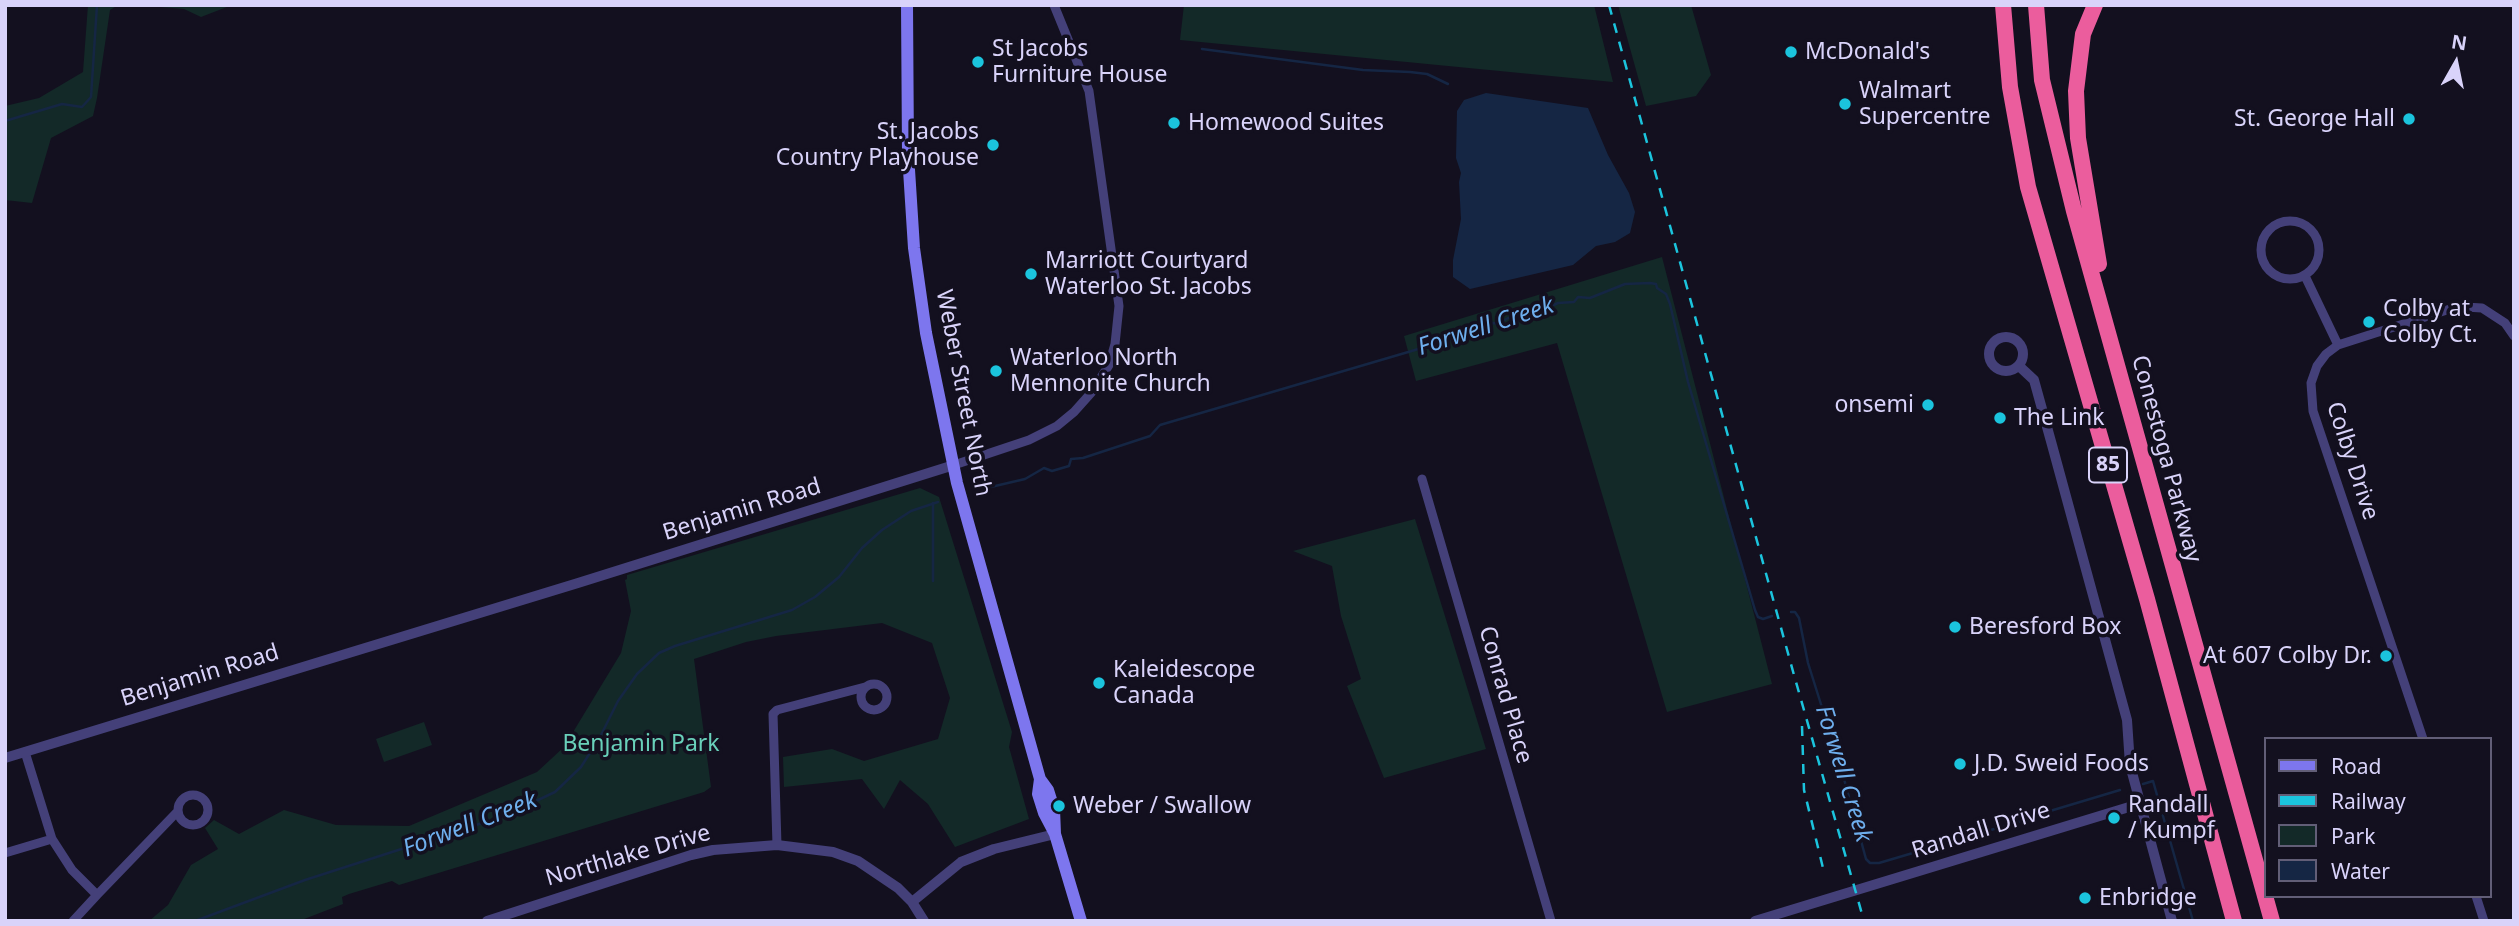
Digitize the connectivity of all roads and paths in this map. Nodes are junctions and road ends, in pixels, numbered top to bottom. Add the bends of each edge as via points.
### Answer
1 (907, 5) edge
2 (1054, 5) edge
3 (2003, 5) edge
4 (2036, 5) edge
5 (2095, 5) edge
6 (2305, 276) junction
7 (2514, 336) edge
8 (2112, 345) junction
9 (2338, 345) junction
10 (2019, 366) dead end
11 (954, 465) junction
12 (1422, 479) dead end
13 (865, 687) dead end
14 (2422, 737) edge
15 (25, 752) junction
16 (5, 758) edge
17 (2138, 804) junction
18 (178, 811) dead end
19 (1055, 834) junction
20 (52, 839) junction
21 (777, 845) junction
22 (5, 853) edge
23 (2264, 892) edge
24 (97, 895) junction
25 (2266, 898) edge
26 (2477, 898) edge
27 (912, 902) junction
28 (73, 921) edge
29 (487, 921) edge
30 (924, 921) edge
31 (1081, 921) edge
32 (1550, 921) edge
33 (1755, 921) edge
34 (2172, 921) edge
35 (2234, 921) edge
36 (2272, 921) edge
37 (2484, 921) edge

1 - 11 main road, Weber Street North via 914,248 926,333
2 - 11 street, Benjamin Road via 1089,91 1119,306 1115,344 1109,365 1091,393 1065,420 1040,435
3 - 35 highway, 85 via 2010,87 2028,187 2147,598
4 - 8 highway, Conestoga Parkway / 85 via 2042,80
5 - 8 highway via 2081,45 2076,91 2078,138
6 - 6 street via 2319,258 2317,239 2302,223 2276,225 2263,240 2265,265 2281,278
6 - 9 street
7 - 9 street via 2493,314 2465,307
8 - 23 highway, Conestoga Parkway / 85
9 - 14 street, Colby Drive via 2317,366 2311,383 2313,411
10 - 17 street via 2034,380 2127,720
11 - 15 street, Benjamin Road
11 - 19 main road, Weber Street North via 1040,779 1054,809
12 - 32 street, Conrad Place
13 - 21 street via 772,714
15 - 16 street, Benjamin Road
15 - 20 street
17 - 33 street, Randall Drive
17 - 34 street
18 - 24 street
19 - 27 street via 961,862
19 - 31 main road, Weber Street North
20 - 22 street
20 - 24 street via 72,870
21 - 27 street, Northlake Drive via 815,848 853,859 892,883
21 - 29 street, Northlake Drive via 691,855
24 - 28 street
25 - 36 highway, Conestoga Parkway / 85
26 - 37 street
27 - 30 street, Northlake Drive

